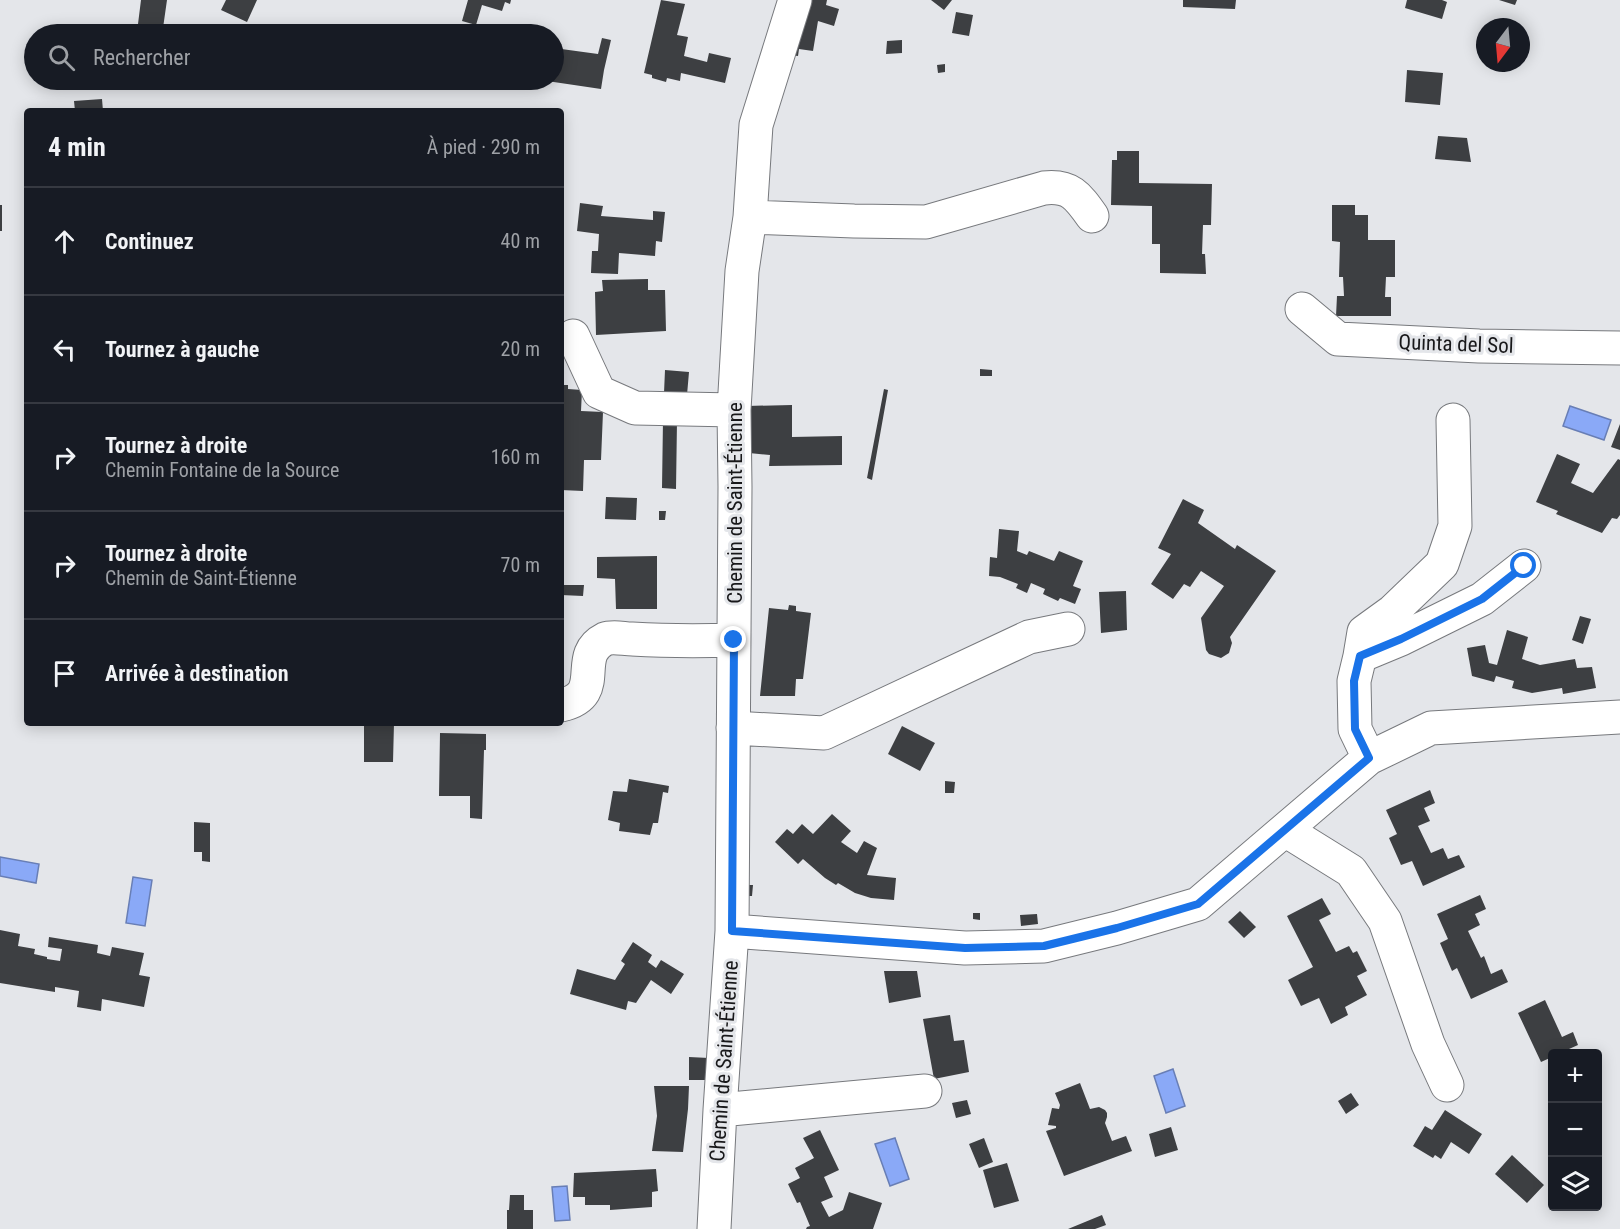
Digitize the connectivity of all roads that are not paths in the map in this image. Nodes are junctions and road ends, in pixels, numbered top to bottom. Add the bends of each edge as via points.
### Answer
1 (795, 0) edge
2 (1092, 216) dead end
3 (750, 217) junction
4 (1302, 309) dead end
5 (573, 336) dead end
6 (1620, 348) edge
7 (734, 410) junction
8 (1453, 420) dead end
9 (1524, 566) dead end
10 (1068, 629) dead end
11 (734, 640) junction
12 (1360, 656) junction
13 (564, 704) edge
14 (1620, 717) edge
15 (733, 728) junction
16 (1369, 758) junction
17 (1285, 830) junction
18 (732, 931) junction
19 (1447, 1085) dead end
20 (925, 1091) dead end
21 (720, 1110) junction
22 (714, 1229) edge

1 - 3 street, Chemin de Saint-Étienne via 756,125
2 - 3 street via 1078,196 1054,187 926,222
3 - 7 street, Chemin de Saint-Étienne via 742,271
4 - 6 street, Quinta del Sol via 1338,339
5 - 7 street via 600,392 635,408
7 - 11 street, Chemin de Saint-Étienne
8 - 12 street via 1455,526 1442,564 1364,632
9 - 12 street via 1482,599
10 - 15 street via 1029,637 824,733
11 - 13 street via 608,638 598,644 589,658 587,687 576,701
11 - 15 street, Chemin de Saint-Étienne
12 - 16 street via 1354,681 1355,729
14 - 16 street via 1431,728
15 - 18 street, Chemin de Saint-Étienne
16 - 17 street
17 - 18 street via 1198,904 1044,946 965,948
17 - 19 street via 1351,871 1385,921 1428,1044
18 - 21 street, Chemin de Saint-Étienne
20 - 21 street
21 - 22 street, Chemin de Saint-Étienne

